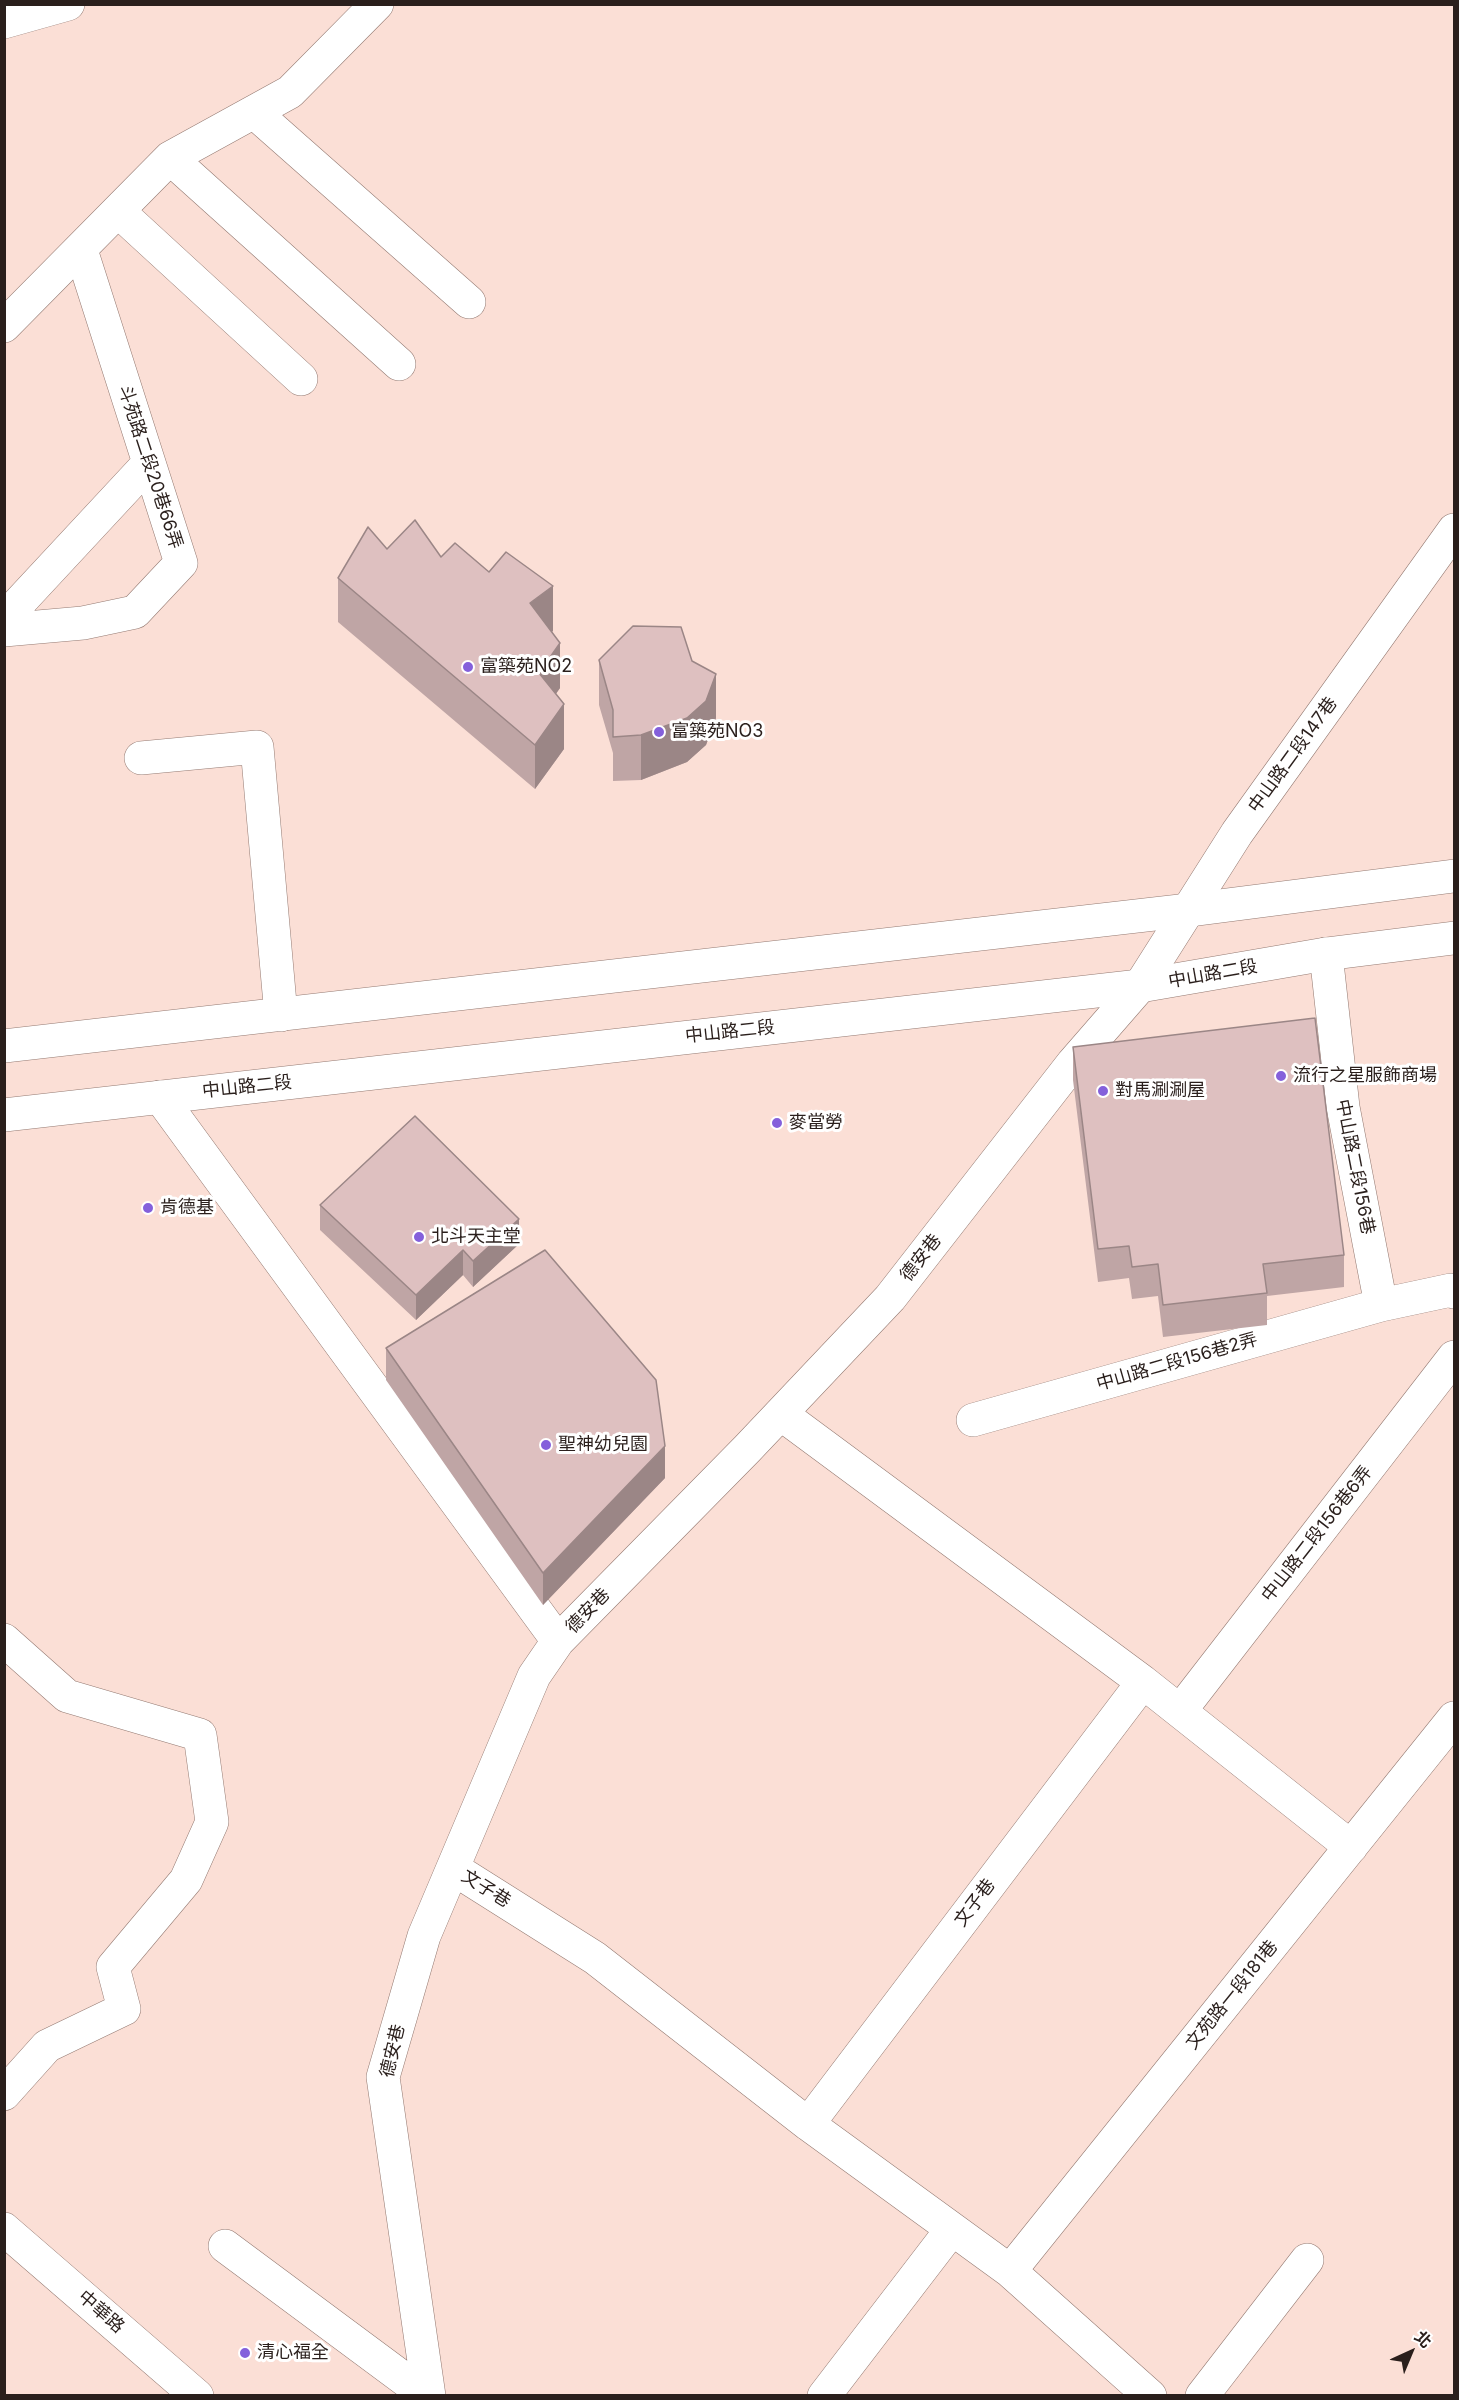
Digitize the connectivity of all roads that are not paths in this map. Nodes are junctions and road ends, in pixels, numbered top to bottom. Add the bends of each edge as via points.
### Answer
1 (68, 4) edge
2 (377, 4) edge
3 (4, 21) edge
4 (255, 113) junction
5 (170, 158) junction
6 (118, 211) junction
7 (81, 250) junction
8 (469, 302) dead end
9 (4, 326) edge
10 (399, 364) dead end
11 (301, 380) dead end
12 (149, 463) junction
13 (1455, 530) edge
14 (4, 620) edge
15 (4, 630) edge
16 (141, 758) dead end
17 (1455, 876) edge
18 (1189, 910) junction
19 (1455, 938) edge
20 (1326, 954) junction
21 (1140, 986) junction
22 (281, 1015) junction
23 (4, 1046) edge
24 (160, 1097) junction
25 (4, 1115) edge
26 (1455, 1292) edge
27 (1381, 1305) junction
28 (1455, 1357) edge
29 (781, 1414) junction
30 (973, 1420) dead end
31 (4, 1640) edge
32 (558, 1641) junction
33 (1143, 1682) junction
34 (1180, 1711) junction
35 (1452, 1725) edge
36 (1351, 1846) junction
37 (454, 1869) junction
38 (4, 2094) edge
39 (808, 2124) junction
40 (4, 2229) edge
41 (952, 2229) junction
42 (225, 2246) dead end
43 (1307, 2260) dead end
44 (1010, 2271) junction
45 (197, 2396) edge
46 (428, 2396) edge
47 (824, 2396) edge
48 (1150, 2396) edge
49 (1202, 2396) edge

1 - 3 main road
2 - 4 main road via 290,92
4 - 5 main road
4 - 8 main road
5 - 6 main road
5 - 10 main road
6 - 7 main road
6 - 11 main road
7 - 9 main road
7 - 12 main road, 斗苑路二段20巷66弄
12 - 14 main road
12 - 15 main road, 斗苑路二段20巷66弄 via 181,563 135,612 83,623
13 - 18 main road, 中山路二段147巷 via 1237,833
16 - 22 main road via 257,747
17 - 18 main road
18 - 21 main road, 中山路二段147巷
18 - 22 main road
19 - 20 main road, 中山路二段
20 - 21 main road, 中山路二段
20 - 27 main road, 中山路二段156巷 via 1343,1107
21 - 24 main road, 中山路二段
21 - 29 main road, 德安巷 via 1073,1063 890,1298
22 - 23 main road
24 - 25 main road, 中山路二段
24 - 32 main road
26 - 27 main road
27 - 30 main road, 中山路二段156巷2弄
28 - 34 main road, 中山路二段156巷6弄
29 - 32 main road, 德安巷
29 - 33 main road
31 - 38 main road via 67,1696 200,1735 212,1822 186,1880 113,1967 123,2009 47,2046
32 - 37 main road, 德安巷 via 534,1676
33 - 34 main road
33 - 39 main road, 文子巷
34 - 36 main road
35 - 36 main road, 文苑路一段181巷
36 - 44 main road, 文苑路一段181巷
37 - 39 main road, 文子巷 via 595,1958
37 - 46 main road, 德安巷 via 424,1936 383,2077
39 - 41 main road, 文子巷
40 - 45 main road, 中華路
41 - 44 main road, 文子巷
41 - 47 main road
42 - 46 main road
43 - 49 main road
44 - 48 main road, 文子巷

